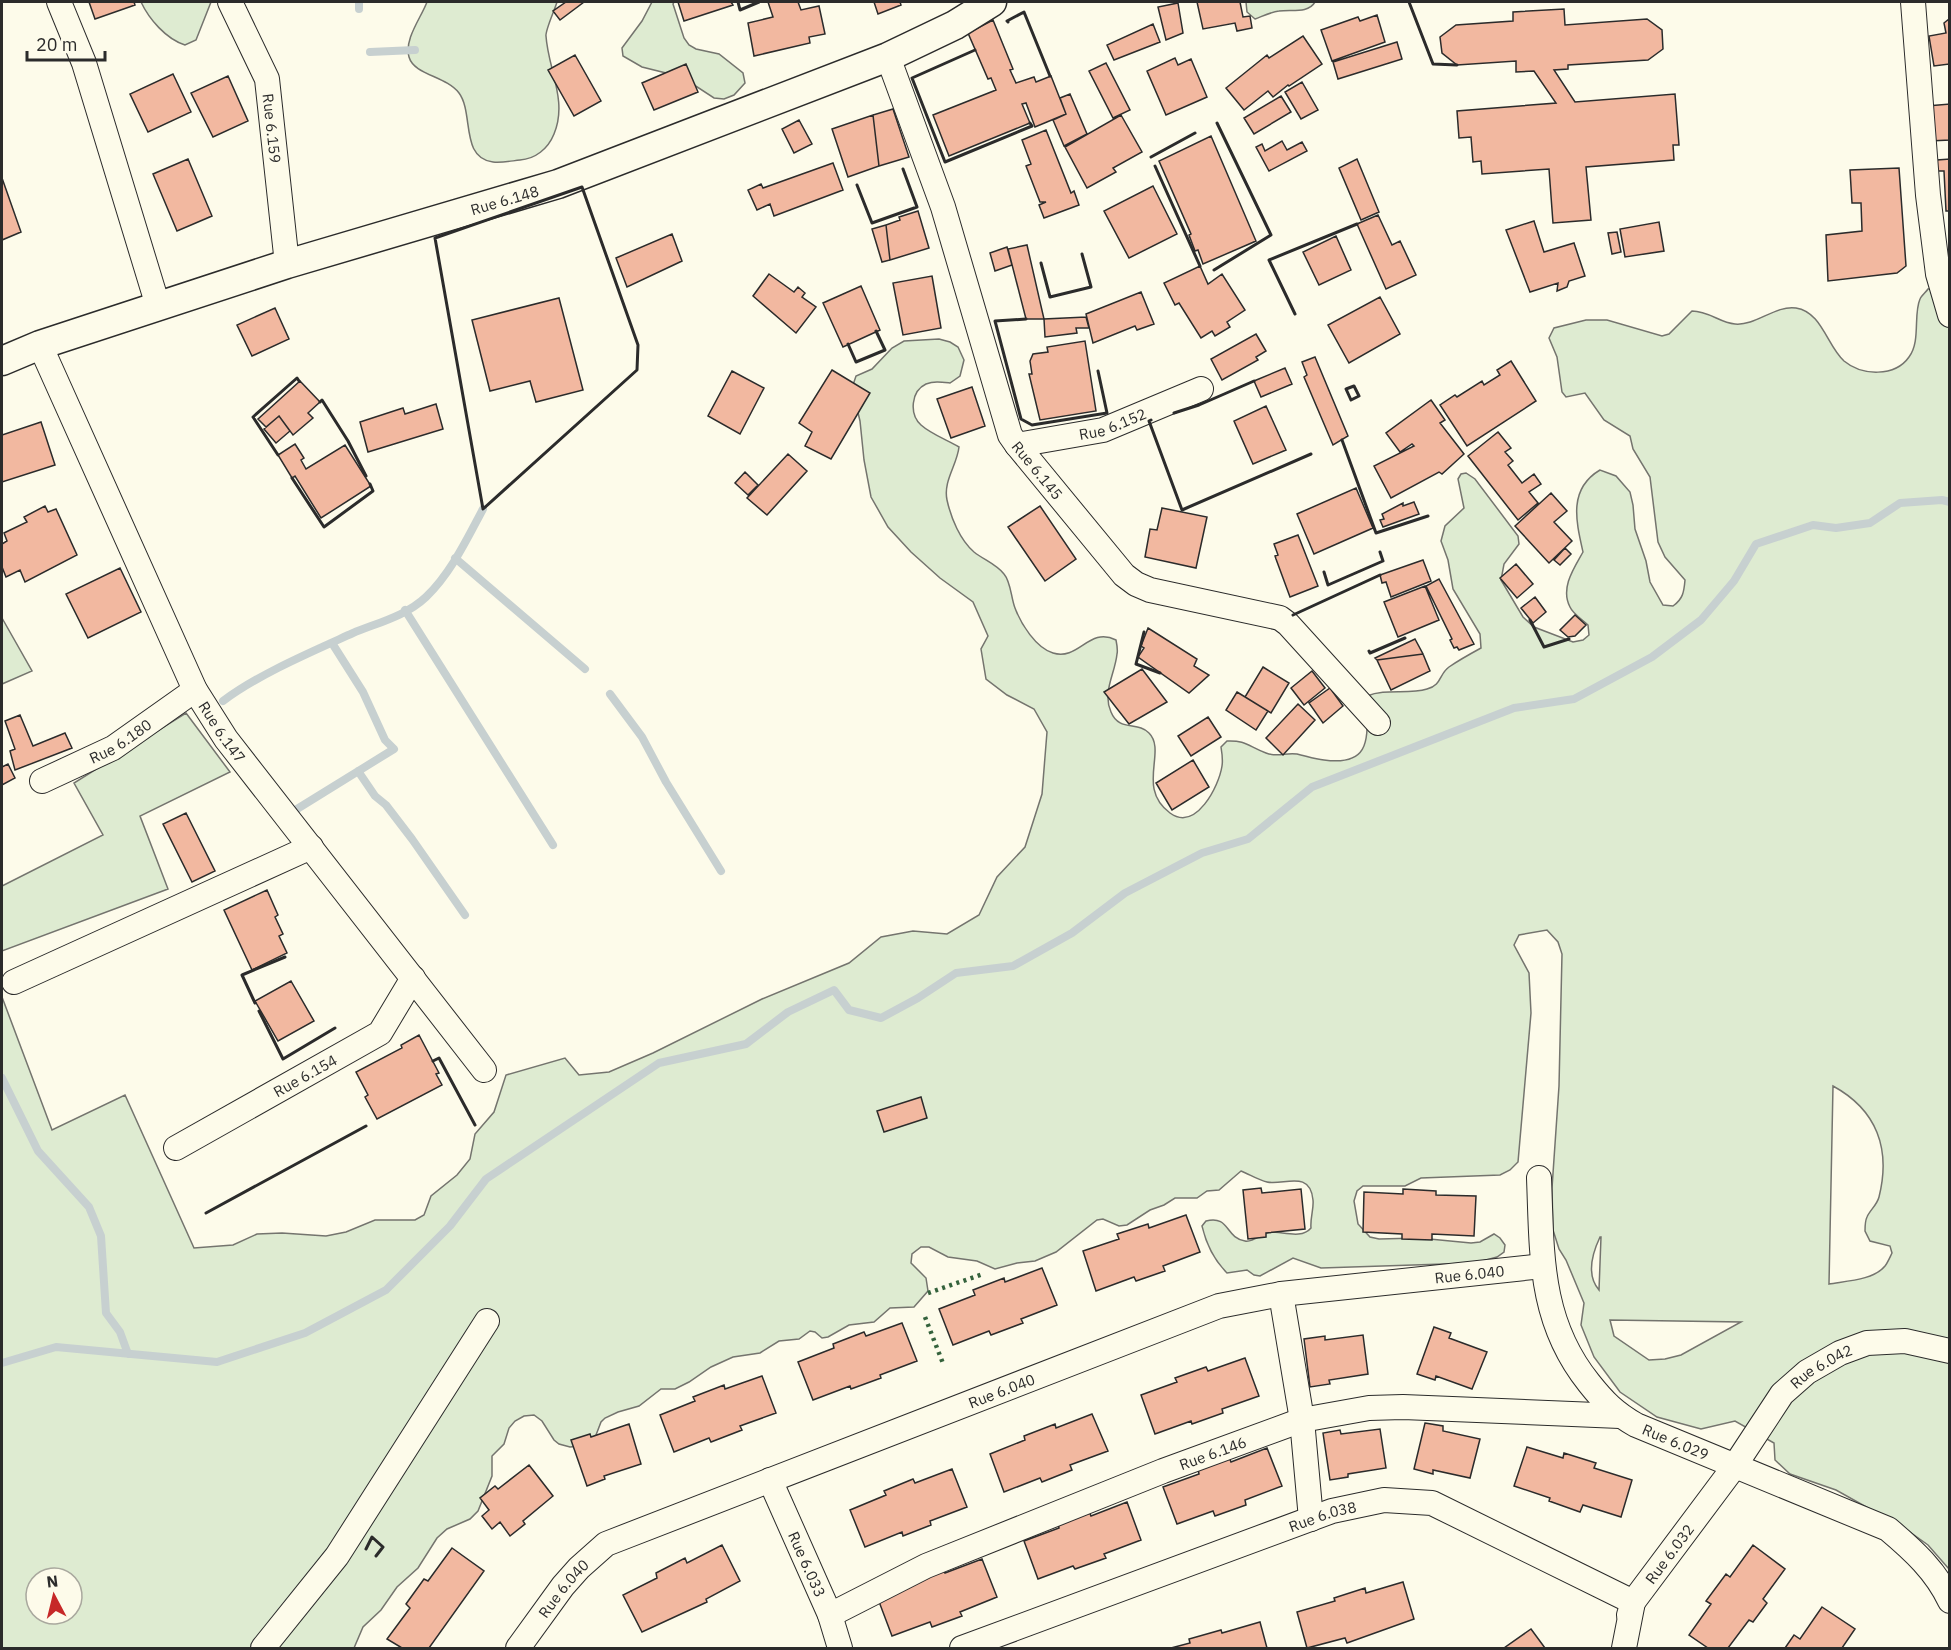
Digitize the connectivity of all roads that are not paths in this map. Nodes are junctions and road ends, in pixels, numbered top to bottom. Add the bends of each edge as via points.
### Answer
1 (59, 2) edge
2 (230, 2) edge
3 (992, 2) edge
4 (1913, 2) edge
5 (888, 57) junction
6 (287, 264) junction
7 (158, 306) junction
8 (1950, 315) edge
9 (40, 345) junction
10 (2, 361) edge
11 (1201, 389) dead end
12 (1017, 445) junction
13 (195, 690) junction
14 (1378, 723) dead end
15 (42, 781) dead end
16 (311, 847) junction
17 (413, 978) junction
18 (14, 982) dead end
19 (484, 1070) dead end
20 (176, 1148) dead end
21 (1539, 1178) dead end
22 (1543, 1266) junction
23 (1281, 1294) junction
24 (487, 1321) dead end
25 (1950, 1351) edge
26 (1620, 1416) junction
27 (1302, 1420) junction
28 (1734, 1467) junction
29 (770, 1480) junction
30 (1311, 1519) junction
31 (1950, 1601) edge
32 (1633, 1602) junction
33 (830, 1615) junction
34 (263, 1648) edge
35 (518, 1648) edge
36 (840, 1648) edge
37 (962, 1648) edge
38 (1617, 1648) edge
39 (1624, 1648) edge

1 - 7 street via 84,63
2 - 6 street, Rue 6.159 via 267,79
3 - 5 street, Rue 6.148 via 955,25
4 - 8 street via 1928,195 1938,274
5 - 6 street, Rue 6.148 via 558,184
5 - 12 street, Rue 6.145 via 943,207 1010,435
6 - 7 street, Rue 6.148
7 - 9 street, Rue 6.148
9 - 10 street, Rue 6.148
9 - 13 street, Rue 6.147
11 - 12 street, Rue 6.152 via 1103,430
12 - 14 street, Rue 6.145 via 1124,575 1150,590 1280,618
13 - 15 street, Rue 6.180 via 113,748
13 - 16 street, Rue 6.147 via 226,739
16 - 17 street, Rue 6.147
16 - 18 street
17 - 19 street, Rue 6.147
17 - 20 street, Rue 6.154 via 380,1033
21 - 22 street, Rue 6.029
22 - 23 street, Rue 6.040
22 - 26 street, Rue 6.029 via 1549,1302 1576,1367
23 - 27 street
23 - 29 street, Rue 6.040 via 1218,1306
24 - 34 street via 337,1556
25 - 28 street, Rue 6.042 via 1905,1341 1866,1343 1840,1353 1807,1372 1782,1394
26 - 27 street, Rue 6.146 via 1403,1407 1369,1408
26 - 28 street, Rue 6.029
27 - 30 street
27 - 33 street, Rue 6.146 via 926,1566
28 - 31 street, Rue 6.029 via 1888,1530 1919,1556
28 - 32 street, Rue 6.032
29 - 33 street, Rue 6.033
29 - 35 street, Rue 6.040 via 606,1544 563,1586
30 - 32 street, Rue 6.038 via 1384,1500 1432,1503
30 - 37 street, Rue 6.038
32 - 38 street, Rue 6.032
32 - 39 street
33 - 36 street, Rue 6.033

